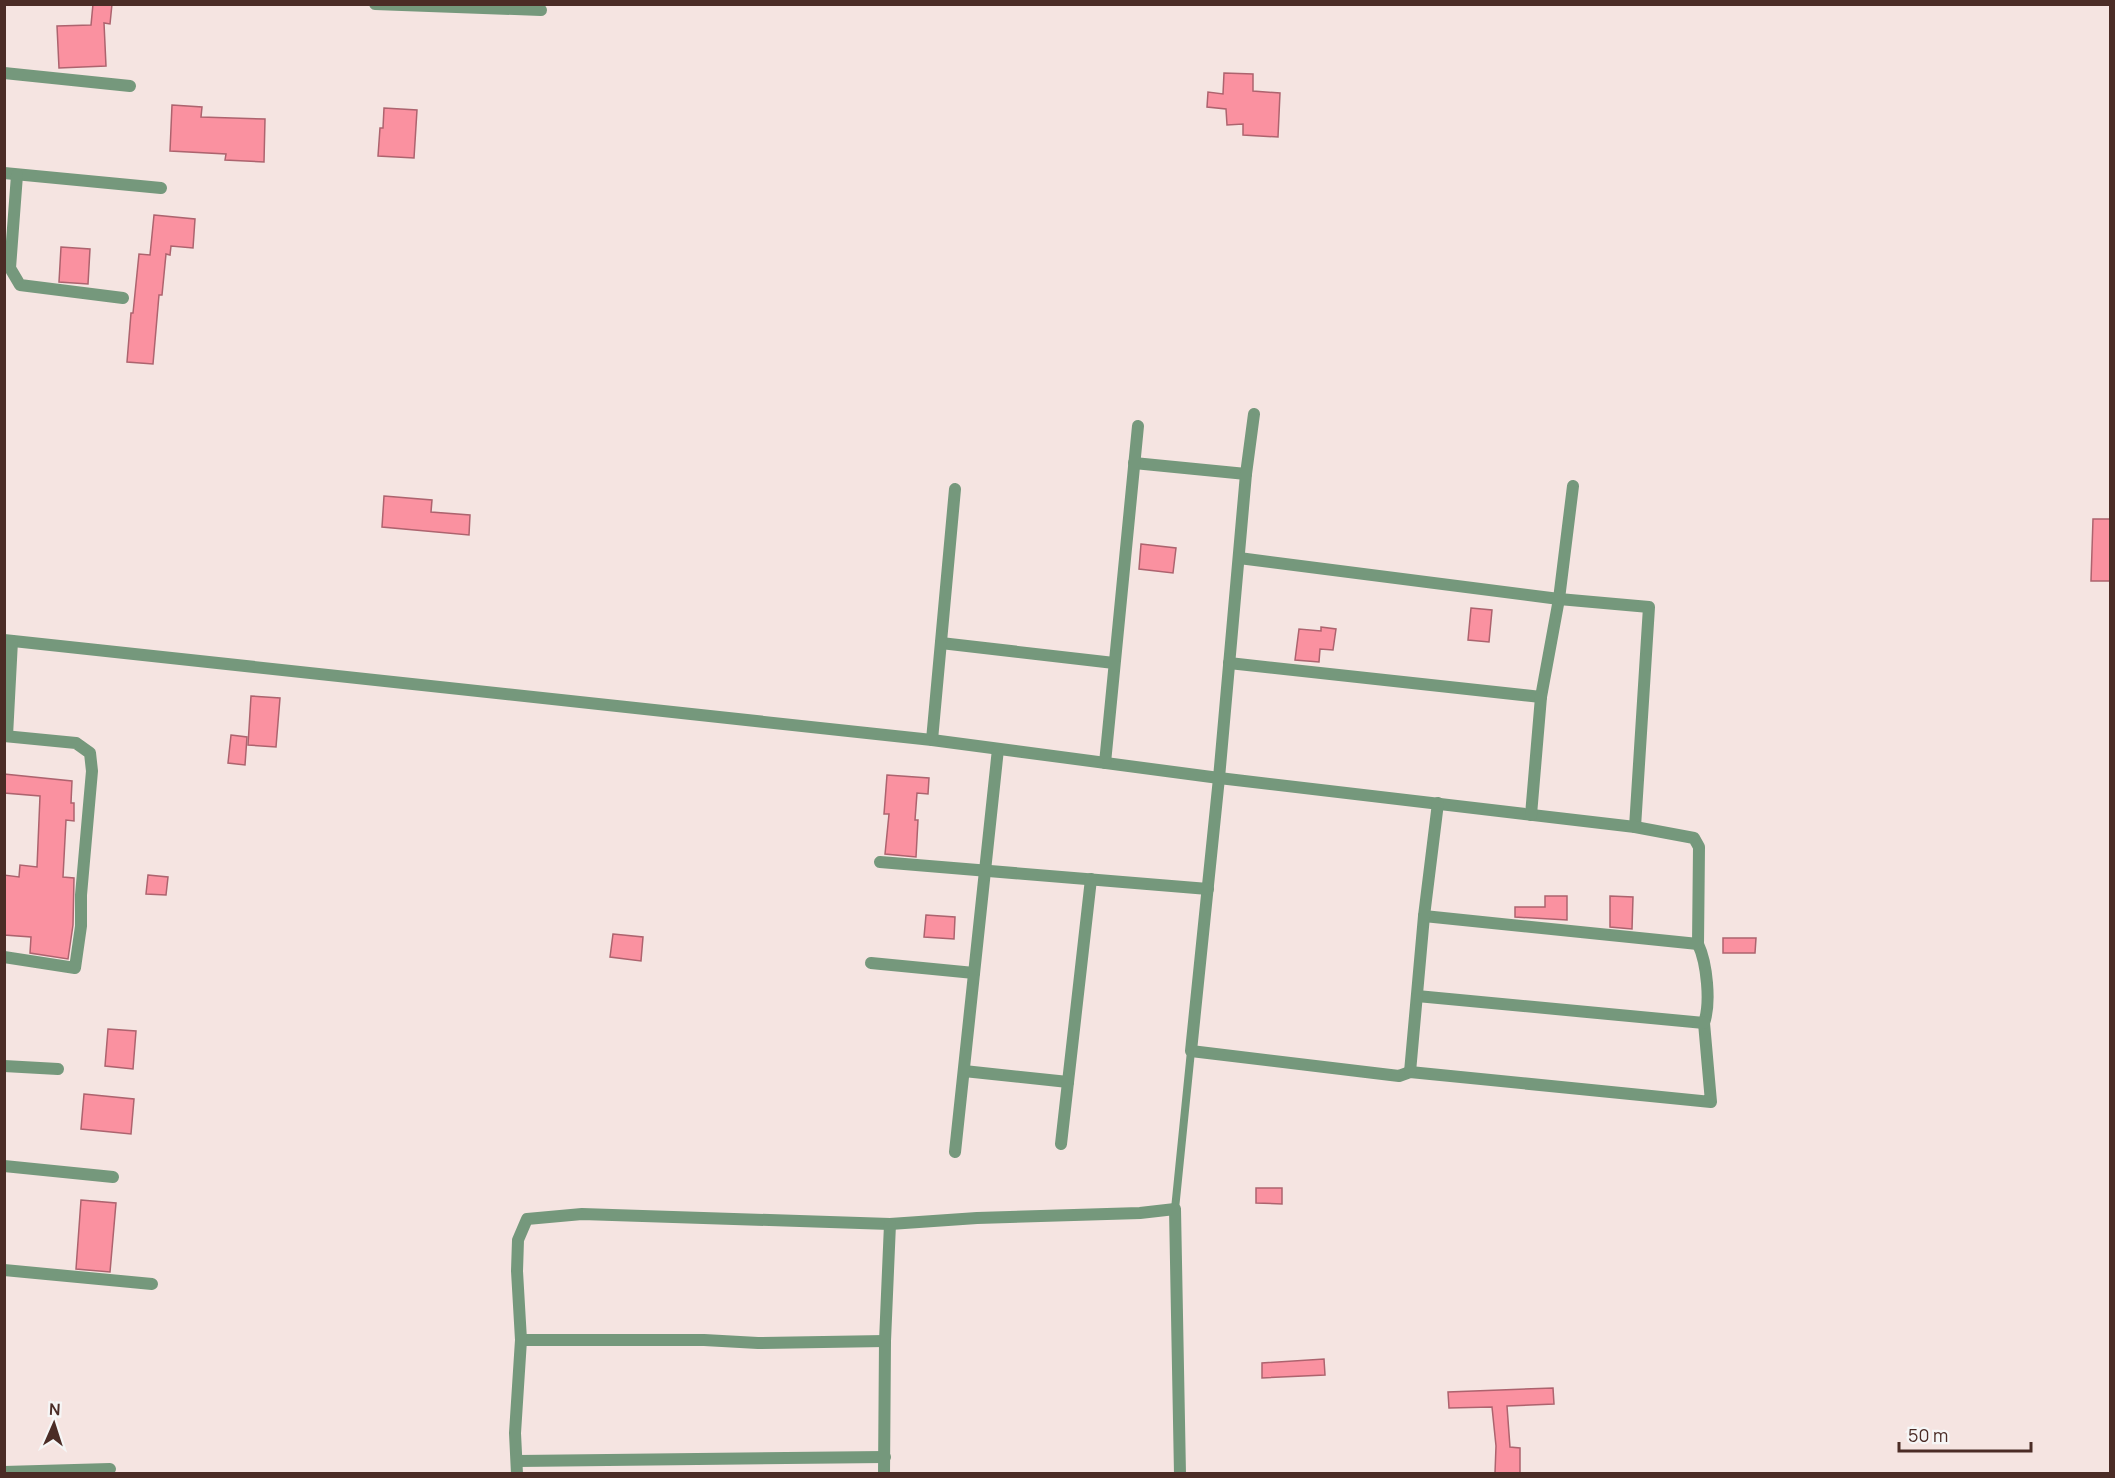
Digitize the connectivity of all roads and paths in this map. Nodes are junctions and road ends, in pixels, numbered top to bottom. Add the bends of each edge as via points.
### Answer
1 (375, 4) edge
2 (542, 10) dead end
3 (4, 73) edge
4 (130, 86) dead end
5 (11, 174) edge
6 (161, 188) dead end
7 (123, 298) dead end
8 (1254, 414) dead end
9 (1138, 426) dead end
10 (1134, 463) junction
11 (1246, 474) junction
12 (1573, 486) dead end
13 (955, 489) dead end
14 (1239, 558) junction
15 (1558, 599) junction
16 (8, 640) edge
17 (941, 643) junction
18 (1114, 663) junction
19 (1229, 663) junction
20 (1541, 697) junction
21 (6, 736) edge
22 (932, 740) junction
23 (998, 749) junction
24 (1105, 763) junction
25 (1219, 778) junction
26 (1438, 803) junction
27 (1531, 815) junction
28 (1635, 828) junction
29 (880, 862) dead end
30 (986, 870) junction
31 (1091, 879) junction
32 (1208, 889) junction
33 (1424, 916) junction
34 (1698, 944) junction
35 (4, 957) edge
36 (871, 963) dead end
37 (974, 973) junction
38 (1417, 996) junction
39 (1704, 1023) junction
40 (1191, 1051) junction
41 (4, 1066) edge
42 (58, 1069) dead end
43 (964, 1071) junction
44 (1410, 1072) junction
45 (1068, 1082) junction
46 (1061, 1144) dead end
47 (955, 1152) dead end
48 (4, 1166) edge
49 (113, 1177) dead end
50 (1175, 1209) junction
51 (890, 1224) junction
52 (4, 1270) edge
53 (152, 1284) dead end
54 (521, 1340) junction
55 (885, 1341) junction
56 (885, 1457) junction
57 (518, 1467) edge
58 (110, 1469) dead end
59 (4, 1472) edge
60 (884, 1473) edge
61 (1180, 1473) edge

1 - 2 street
3 - 4 street
5 - 6 street
5 - 7 street via 10,268 20,285
8 - 11 street
9 - 10 street
10 - 11 street
10 - 18 street
11 - 14 street
12 - 15 street
13 - 17 street
14 - 15 street
14 - 19 street
15 - 20 street
15 - 28 street via 1649,607
16 - 21 street
16 - 22 street
17 - 18 street
17 - 22 street
18 - 24 street
19 - 20 street
19 - 25 street
20 - 27 street
21 - 35 street via 76,743 90,753 92,771 75,968
22 - 23 street
23 - 24 street
23 - 30 street
24 - 25 street
25 - 26 street
25 - 32 street
26 - 27 street
26 - 33 street
27 - 28 street
28 - 34 street via 1694,838 1699,847
29 - 30 street
30 - 31 street
30 - 37 street
31 - 32 street
31 - 45 street
32 - 40 street
33 - 34 street
33 - 38 street
34 - 39 street via 1703,955 1708,1011
36 - 37 street
37 - 43 street
38 - 39 street
38 - 44 street
39 - 44 street via 1711,1101
40 - 44 street via 1399,1076
40 - 50 lane
41 - 42 street
43 - 45 street
43 - 47 street
45 - 46 street
48 - 49 street
50 - 51 street
50 - 61 street
51 - 54 street via 582,1214 527,1219 518,1240
51 - 55 street
52 - 53 street
54 - 55 street
54 - 57 street via 515,1433
55 - 56 street
56 - 57 street
56 - 60 street
58 - 59 street

